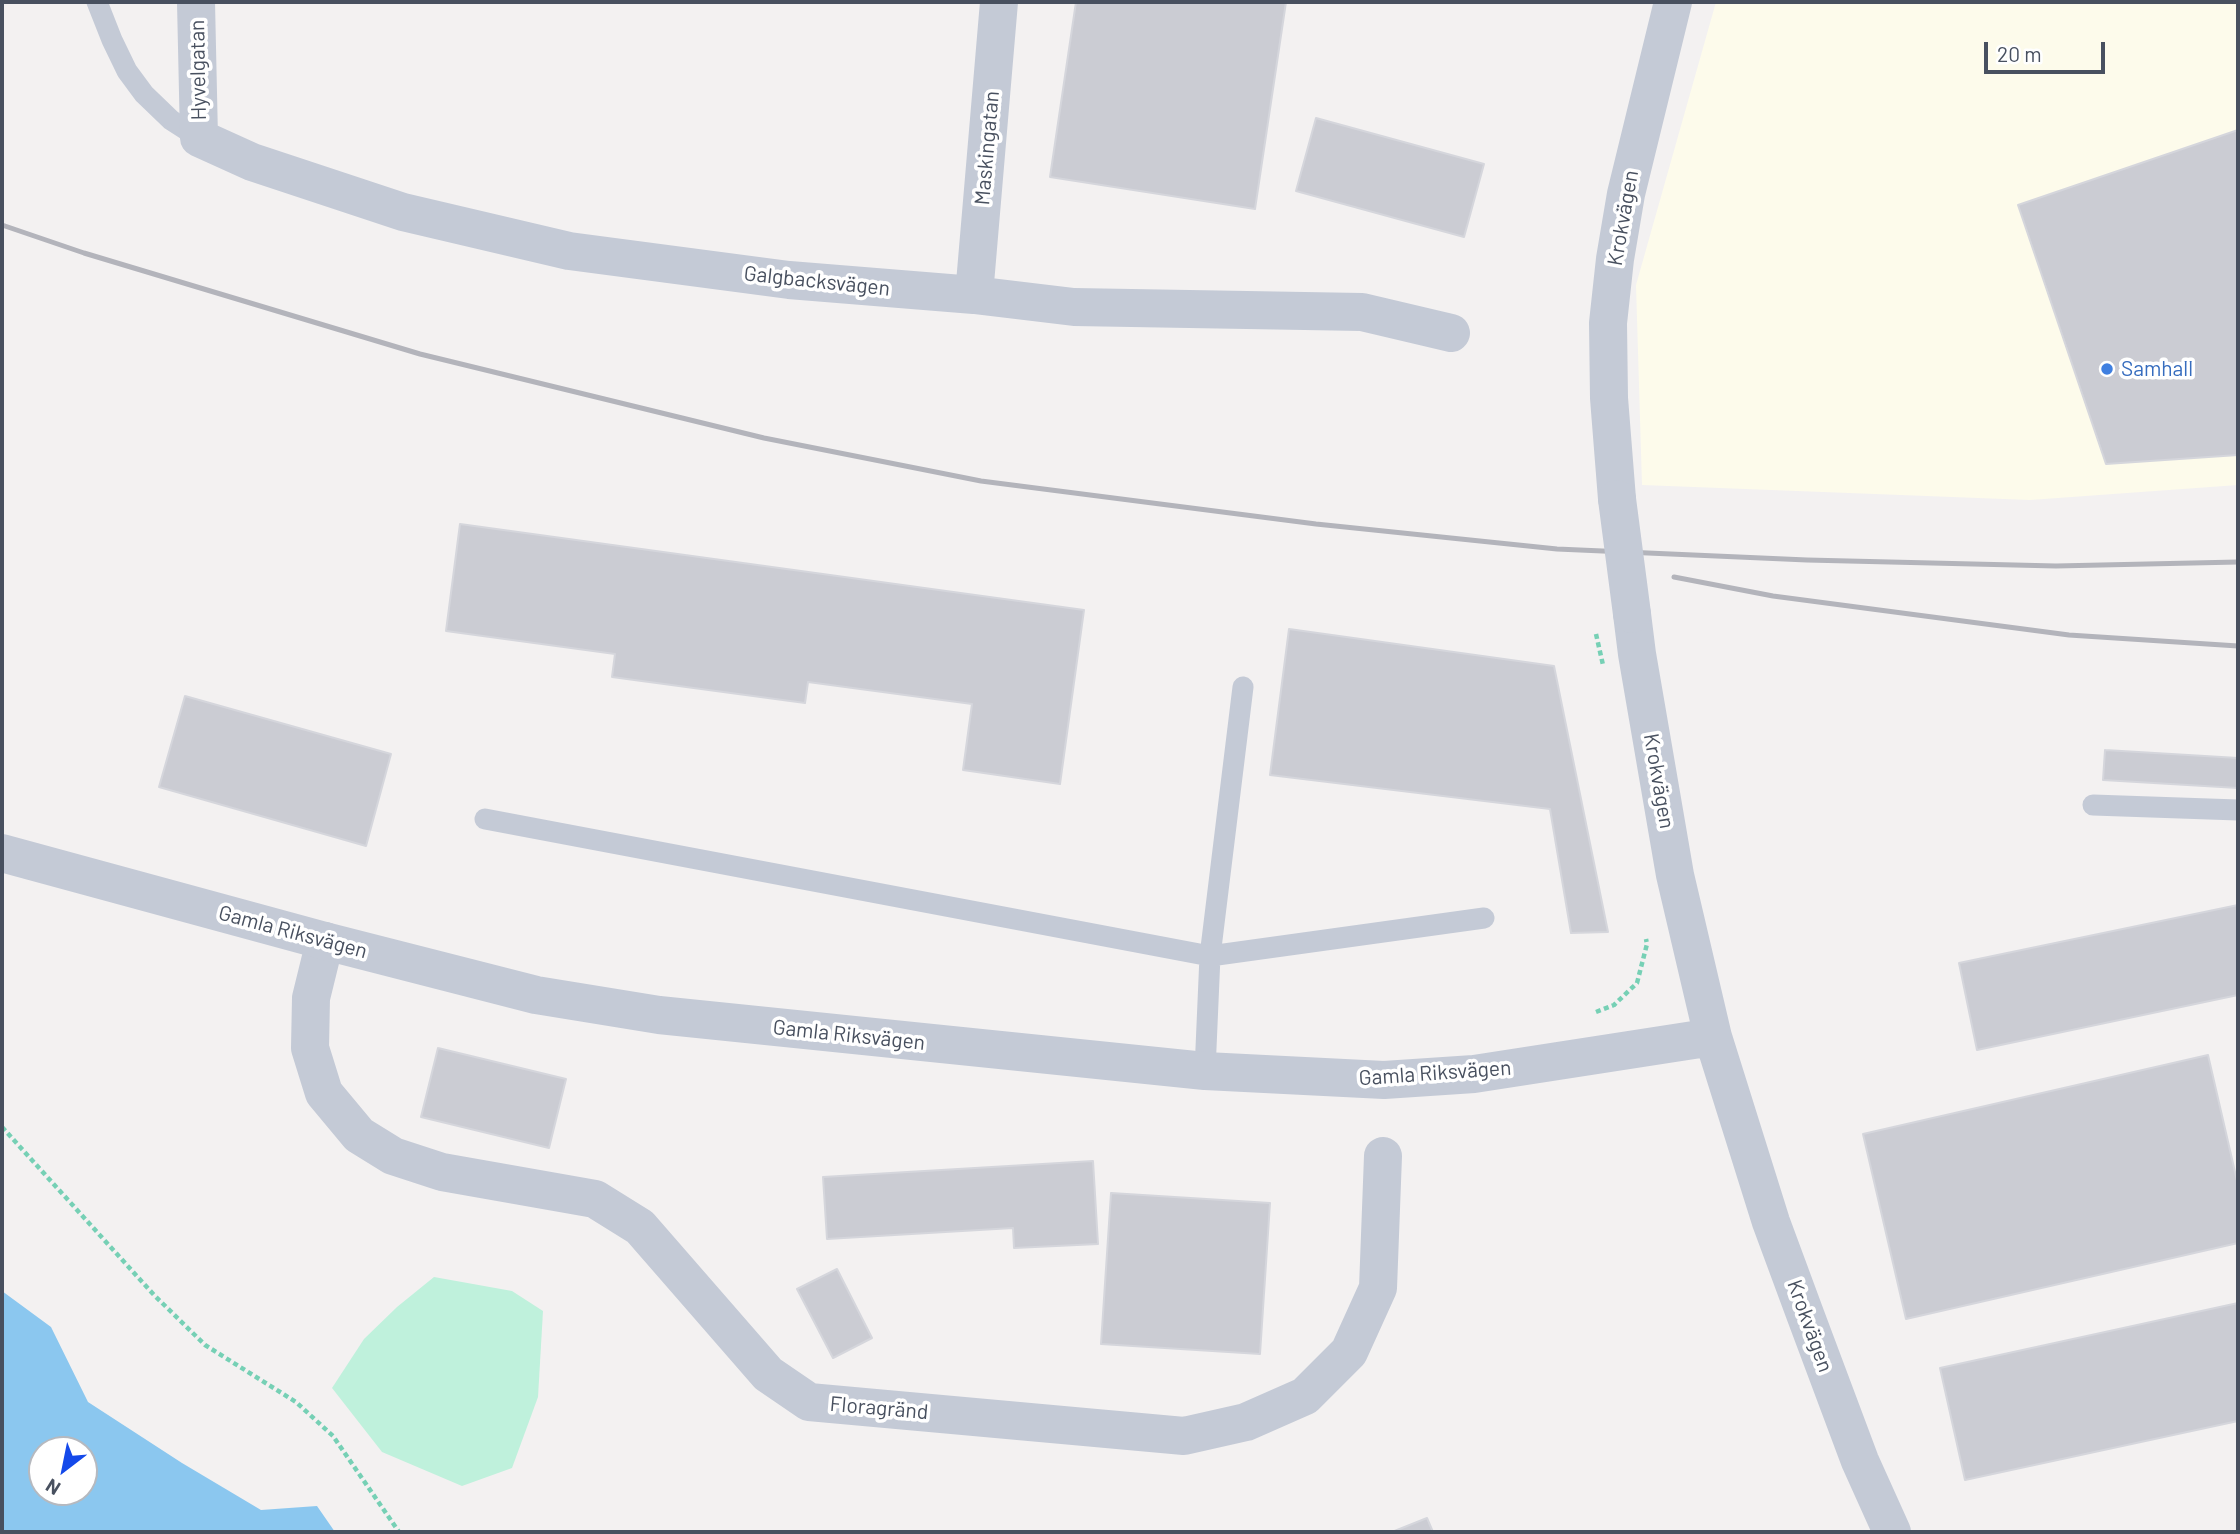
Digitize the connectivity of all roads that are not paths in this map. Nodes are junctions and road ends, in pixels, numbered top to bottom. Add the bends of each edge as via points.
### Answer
1 (97, 2) edge
2 (196, 2) edge
3 (999, 2) edge
4 (1673, 2) edge
5 (199, 138) junction
6 (974, 295) junction
7 (1451, 333) dead end
8 (1243, 687) dead end
9 (2093, 805) dead end
10 (2238, 810) edge
11 (485, 819) dead end
12 (2, 853) edge
13 (1484, 918) dead end
14 (325, 941) junction
15 (1210, 956) junction
16 (1713, 1037) junction
17 (1205, 1071) junction
18 (1383, 1156) dead end
19 (1892, 1532) edge

1 - 5 lane via 127,71 144,94
2 - 5 street, Hyvelgatan
3 - 6 street, Maskingatan
4 - 16 street, Krokvägen, bridge via 1615,258 1608,323 1609,398 1637,654 1675,875
5 - 6 street, Galgbacksvägen via 252,162 403,212 569,251 789,280
6 - 7 street, Galgbacksvägen via 1074,307 1362,312
8 - 15 lane
9 - 10 lane
11 - 15 lane
12 - 14 street, Gamla Riksvägen
13 - 15 lane
14 - 17 street, Gamla Riksvägen via 536,995 659,1015
14 - 18 street, Floragränd via 311,998 310,1048 324,1093 359,1135 393,1156 442,1172 596,1199 640,1227 768,1374 809,1402 1184,1436 1246,1422 1305,1396 1349,1352 1378,1288
15 - 17 lane
16 - 17 street, Gamla Riksvägen via 1436,1077 1384,1080
16 - 19 street, Krokvägen via 1771,1222 1860,1461

